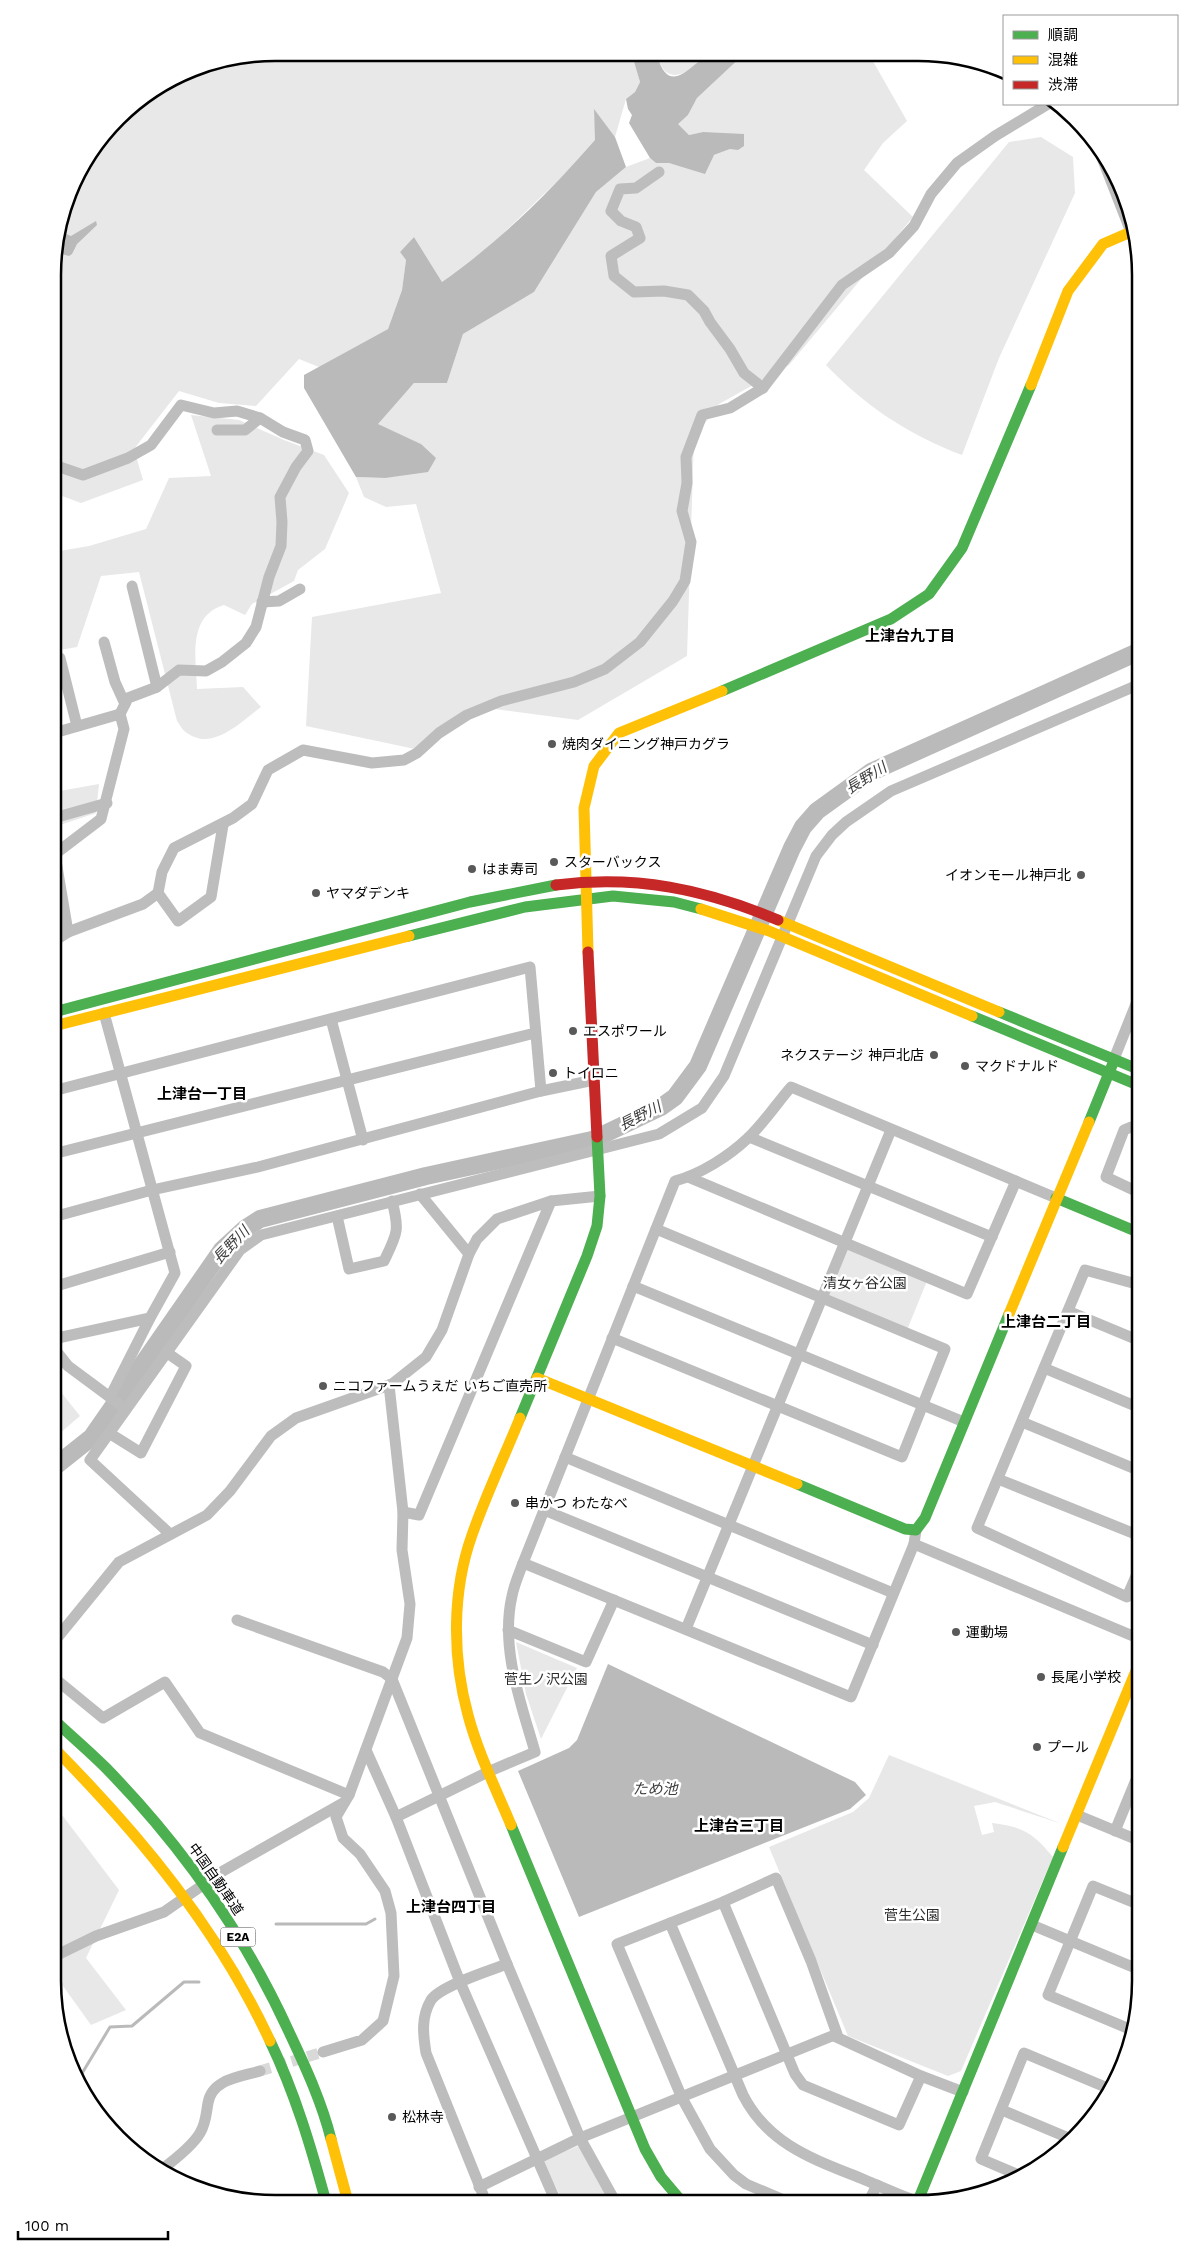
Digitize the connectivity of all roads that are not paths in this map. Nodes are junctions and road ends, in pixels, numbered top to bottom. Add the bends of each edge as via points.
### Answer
1 (1046, 105) edge
2 (659, 172) dead end
3 (1128, 233) edge
4 (763, 388) junction
5 (260, 418) junction
6 (217, 430) dead end
7 (61, 467) edge
8 (132, 586) dead end
9 (300, 589) dead end
10 (262, 602) junction
11 (104, 642) dead end
12 (61, 662) edge
13 (157, 687) junction
14 (1132, 687) edge
15 (122, 709) junction
16 (77, 726) junction
17 (61, 731) edge
18 (107, 804) junction
19 (61, 816) edge
20 (222, 825) junction
21 (61, 847) edge
22 (585, 883) junction
23 (61, 892) edge
24 (158, 893) junction
25 (586, 899) junction
26 (68, 932) junction
27 (61, 936) edge
28 (61, 1010) edge
29 (104, 1013) junction
30 (1132, 1014) edge
31 (331, 1019) junction
32 (61, 1024) edge
33 (535, 1033) junction
34 (1114, 1059) junction
35 (1132, 1067) edge
36 (1108, 1072) junction
37 (121, 1074) junction
38 (348, 1079) junction
39 (594, 1080) junction
40 (1132, 1082) edge
41 (61, 1089) edge
42 (542, 1091) junction
43 (1132, 1129) edge
44 (892, 1130) junction
45 (137, 1133) junction
46 (749, 1137) junction
47 (363, 1140) junction
48 (61, 1152) edge
49 (688, 1177) junction
50 (1016, 1180) junction
51 (868, 1186) junction
52 (1132, 1189) edge
53 (152, 1190) junction
54 (599, 1192) junction
55 (420, 1194) junction
56 (1056, 1198) junction
57 (392, 1201) junction
58 (550, 1201) junction
59 (61, 1215) edge
60 (337, 1216) junction
61 (656, 1229) junction
62 (1132, 1230) edge
63 (992, 1237) junction
64 (845, 1243) junction
65 (170, 1252) junction
66 (469, 1254) junction
67 (1132, 1283) edge
68 (61, 1285) edge
69 (633, 1286) junction
70 (822, 1298) junction
71 (1068, 1311) junction
72 (150, 1318) junction
73 (61, 1337) edge
74 (612, 1338) junction
75 (1132, 1338) edge
76 (166, 1352) junction
77 (799, 1354) junction
78 (61, 1357) edge
79 (1044, 1368) junction
80 (537, 1378) junction
81 (389, 1385) junction
82 (110, 1397) junction
83 (588, 1399) junction
84 (923, 1405) junction
85 (1132, 1405) edge
86 (778, 1406) junction
87 (126, 1409) junction
88 (964, 1422) junction
89 (1022, 1422) junction
90 (109, 1433) junction
91 (565, 1457) junction
92 (753, 1466) junction
93 (1132, 1469) edge
94 (998, 1479) junction
95 (544, 1510) junction
96 (403, 1512) junction
97 (728, 1526) junction
98 (916, 1530) junction
99 (1132, 1533) edge
100 (170, 1534) junction
101 (914, 1544) junction
102 (523, 1563) junction
103 (707, 1577) junction
104 (1132, 1585) edge
105 (893, 1593) junction
106 (614, 1600) junction
107 (237, 1620) dead end
108 (508, 1630) junction
109 (686, 1630) junction
110 (61, 1633) edge
111 (1132, 1636) edge
112 (873, 1645) junction
113 (392, 1679) junction
114 (1132, 1681) edge
115 (61, 1684) edge
116 (61, 1727) edge
117 (366, 1750) junction
118 (61, 1756) edge
119 (490, 1771) junction
120 (1132, 1791) edge
121 (440, 1795) junction
122 (348, 1798) junction
123 (1077, 1815) junction
124 (396, 1817) junction
125 (1115, 1831) junction
126 (1132, 1838) edge
127 (723, 1902) junction
128 (1132, 1902) edge
129 (670, 1923) junction
130 (1032, 1925) junction
131 (1070, 1941) junction
132 (61, 1953) edge
133 (507, 1964) junction
134 (1132, 1967) edge
135 (460, 1982) junction
136 (1126, 2028) edge
137 (834, 2036) junction
138 (323, 2052) tunnel mouth
139 (787, 2054) junction
140 (260, 2071) tunnel mouth
141 (735, 2076) junction
142 (921, 2076) junction
143 (1104, 2086) edge
144 (962, 2092) junction
145 (682, 2098) junction
146 (1002, 2110) junction
147 (633, 2118) junction
148 (1065, 2136) edge
149 (580, 2138) junction
150 (536, 2160) junction
151 (166, 2165) edge
152 (1013, 2173) edge
153 (876, 2184) junction
154 (479, 2187) junction
155 (324, 2195) edge
156 (346, 2195) edge
157 (483, 2195) edge
158 (553, 2195) edge
159 (612, 2195) edge
160 (676, 2195) edge
161 (771, 2195) edge
162 (871, 2195) edge
163 (901, 2195) edge
164 (922, 2195) edge

1 - 4 street via 956,163 931,194 914,226 888,253 842,285
2 - 4 street via 636,188 620,189 611,211 621,221 636,227 640,238 611,256 614,276 634,292 664,290 688,295 704,311 744,373
3 - 22 main road via 1103,244 1068,291 962,548 929,594 891,619 620,733 594,766 584,808
4 - 20 street via 730,408 702,415 686,457 687,483 682,511 692,542 685,581 640,642 616,662 574,682 501,701 467,715 404,760 372,764 303,750 268,770 252,804
5 - 6 street via 245,430
5 - 7 street via 237,411 214,413 181,405 150,445 128,458 84,475
5 - 10 street via 305,440 308,451 280,498 281,546
8 - 13 street
9 - 10 street via 279,601
10 - 13 street via 256,626 246,643 206,671 179,670
11 - 15 street
12 - 16 street
13 - 15 street via 128,698
14 - 55 street via 892,792 832,835 816,856 724,1076 702,1108 659,1134
15 - 16 street
15 - 18 street via 124,729 113,766
16 - 17 street
18 - 19 street
18 - 21 street via 101,819
20 - 24 street via 174,848 162,872
20 - 24 street via 211,897 178,921
22 - 25 main road
22 - 28 main road via 484,899
22 - 34 main road via 646,883 706,895 879,960
23 - 26 street
24 - 26 street via 143,904
25 - 29 main road via 525,907
25 - 36 main road via 629,897 702,908 769,931
25 - 39 main road
26 - 27 street
29 - 32 main road
29 - 37 street
30 - 34 street
31 - 33 street via 530,967
31 - 37 street
31 - 38 street
33 - 38 street
33 - 42 street
34 - 35 main road
34 - 36 main road
36 - 40 main road
36 - 56 main road
37 - 41 street
37 - 45 street
38 - 45 street
38 - 47 street
39 - 42 street
39 - 54 main road
42 - 47 street
43 - 52 street via 1124,1130 1106,1177
44 - 46 street via 791,1087
44 - 50 street
44 - 51 street
45 - 48 street
45 - 53 street
46 - 49 street
46 - 51 street
47 - 53 street
49 - 61 street via 675,1181
49 - 64 street
50 - 56 street
50 - 63 street
51 - 63 street
51 - 64 street
53 - 59 street
53 - 65 street
54 - 58 street
54 - 80 main road via 593,1241
55 - 57 street
55 - 66 street
56 - 62 main road
56 - 88 main road
57 - 60 street
57 - 60 street via 398,1223 396,1236 384,1261 349,1268
58 - 66 street via 497,1219 477,1239
58 - 96 street via 419,1515
60 - 76 street via 261,1235 240,1250
61 - 69 street
61 - 70 street
63 - 64 street via 967,1294
64 - 70 street
65 - 68 street
65 - 72 street via 175,1273
66 - 81 street via 442,1330 426,1357
67 - 71 street via 1086,1270
69 - 74 street
69 - 77 street
70 - 77 street
70 - 84 street via 945,1349
71 - 75 street
71 - 79 street
72 - 73 street
72 - 82 street
74 - 83 street
74 - 86 street
76 - 87 street
76 - 90 street via 186,1366 141,1453
77 - 84 street
77 - 86 street
78 - 82 street
79 - 85 street
79 - 89 street
80 - 83 main road
80 - 119 main road via 472,1535 462,1568 456,1638 459,1674 471,1726
81 - 96 street
81 - 100 street via 296,1418 271,1436 230,1491 207,1515
82 - 87 street
83 - 91 street
83 - 92 main road
84 - 86 street via 902,1458
84 - 88 street
86 - 92 street
87 - 90 street
88 - 98 main road via 925,1518
89 - 93 street
89 - 94 street
90 - 100 street via 90,1460
91 - 95 street
91 - 97 street
92 - 97 street
92 - 98 main road
94 - 99 street
94 - 104 street via 977,1528 1127,1597
95 - 102 street
95 - 103 street
96 - 113 street via 402,1550 410,1604 407,1638
97 - 103 street
97 - 105 street
98 - 101 street
100 - 110 street via 119,1562
101 - 105 street
101 - 111 street
102 - 106 street
102 - 108 street via 512,1597
103 - 109 street
103 - 112 street
105 - 112 street
106 - 108 street via 586,1662
106 - 109 street
107 - 113 street via 383,1672
108 - 119 street via 511,1661 535,1752
109 - 112 street via 851,1697
113 - 117 street
113 - 121 street
114 - 123 main road
115 - 122 street via 103,1718 165,1682 200,1733
116 - 156 main road, 中国自動車道 / E2A via 148,1814 186,1860 252,1959 305,2068 326,2124
117 - 122 street
117 - 124 street
118 - 155 main road, E2A via 131,1827 201,1918 232,1969 284,2072
119 - 121 street
119 - 147 main road
120 - 125 street
121 - 124 street
121 - 133 street
122 - 132 street via 223,1871 164,1912 96,1936
122 - 138 street via 336,1817 343,1838 360,1854 385,1891 391,1913 394,1976 383,2021 362,2040
123 - 125 street
123 - 130 main road
124 - 135 street
125 - 126 street
127 - 129 street
127 - 137 street via 776,1878 811,1961 837,2034
127 - 139 street
128 - 131 street via 1093,1886
129 - 141 street
129 - 145 street via 617,1944
130 - 131 street
130 - 144 main road
131 - 134 street
131 - 136 street via 1048,1995
133 - 135 street
133 - 149 street
135 - 150 street
135 - 154 street via 432,1998 424,2016 423,2034 426,2053
137 - 139 street
137 - 142 street
139 - 141 street
139 - 142 street via 803,2085 899,2126
140 - 151 street via 224,2081 215,2088 208,2101 200,2134
141 - 145 street
141 - 153 street via 753,2113 784,2143
142 - 144 street
143 - 146 street via 1024,2053
144 - 164 main road
145 - 147 street
145 - 161 street via 710,2149 746,2184
146 - 148 street
146 - 152 street via 981,2160
147 - 149 street
147 - 160 main road via 645,2149
149 - 150 street
149 - 159 street
150 - 154 street
150 - 158 street
153 - 162 street
153 - 163 street
154 - 157 street

